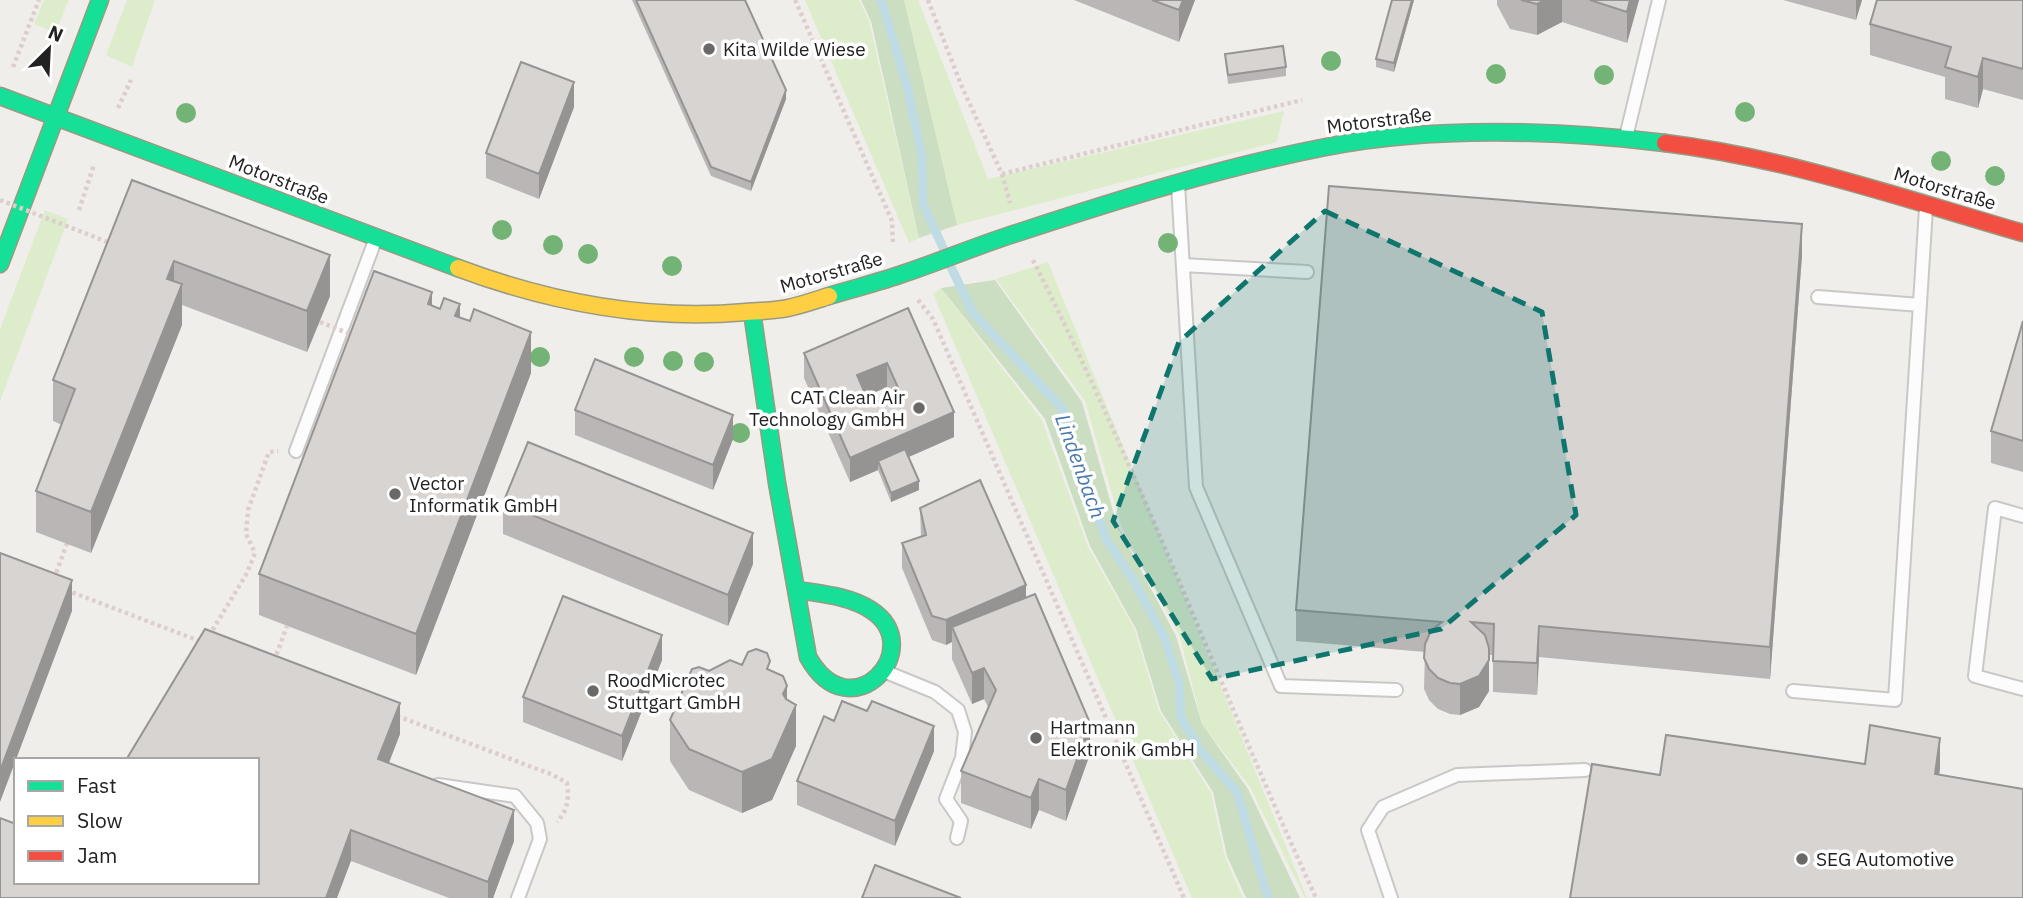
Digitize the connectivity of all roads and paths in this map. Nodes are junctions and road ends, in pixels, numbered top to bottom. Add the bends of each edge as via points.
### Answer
1 (39, 0) edge
2 (100, 0) edge
3 (796, 0) edge
4 (928, 0) edge
5 (1659, 0) edge
6 (1, 96) edge
7 (1302, 100) dead end
8 (56, 117) junction
9 (1626, 138) junction
10 (1002, 174) junction
11 (1178, 184) junction
12 (0, 200) edge
13 (1927, 204) junction
14 (1019, 232) junction
15 (2023, 233) edge
16 (376, 238) junction
17 (121, 247) edge
18 (0, 264) edge
19 (1183, 265) junction
20 (1307, 272) dead end
21 (903, 274) junction
22 (1818, 297) dead end
23 (1920, 305) junction
24 (752, 312) junction
25 (320, 322) edge
26 (364, 339) edge
27 (296, 451) joint
28 (2023, 516) edge
29 (67, 543) dead end
30 (46, 583) edge
31 (50, 589) edge
32 (798, 590) junction
33 (287, 626) dead end
34 (269, 671) edge
35 (885, 672) junction
36 (1395, 690) dead end
37 (2023, 690) edge
38 (1793, 691) dead end
39 (386, 711) edge
40 (1585, 770) dead end
41 (429, 784) edge
42 (957, 838) dead end
43 (540, 839) junction
44 (518, 898) edge
45 (1184, 898) edge
46 (1317, 898) edge
47 (1391, 898) edge

1 - 6 path
2 - 8 street
3 - 21 path via 892,221 892,243
4 - 10 path
5 - 9 lane
6 - 8 street, Motorstraße
7 - 10 path
8 - 16 street, Motorstraße
8 - 18 street
9 - 11 street, Motorstraße via 1433,134 1329,146
9 - 13 street, Motorstraße via 1792,166
10 - 14 path
11 - 14 street, Motorstraße
11 - 19 lane
12 - 17 path, bridge
13 - 15 street, Motorstraße
13 - 23 lane
14 - 21 street, Motorstraße
14 - 46 path via 1156,524
16 - 24 street, Motorstraße via 503,285 563,300 702,316
16 - 27 lane
19 - 20 lane
19 - 36 lane via 1196,487 1281,687
21 - 24 street, Motorstraße via 798,305
21 - 45 path via 933,319
22 - 23 lane
23 - 38 lane via 1895,700
24 - 32 street
25 - 26 path, bridge
27 - 30 path via 269,452 248,510 246,534 256,554 205,643
28 - 37 lane via 1995,508 1975,676
29 - 31 path, bridge
32 - 35 street via 844,598 882,618 890,635 891,655
32 - 35 street via 808,658 823,679 860,688
33 - 34 path, bridge
35 - 42 lane via 935,692 958,710 965,733 962,758 946,799 961,821
39 - 43 path via 567,783 564,814
40 - 47 lane via 1457,775 1383,807 1368,830
41 - 43 lane via 515,796 537,822
43 - 44 lane

